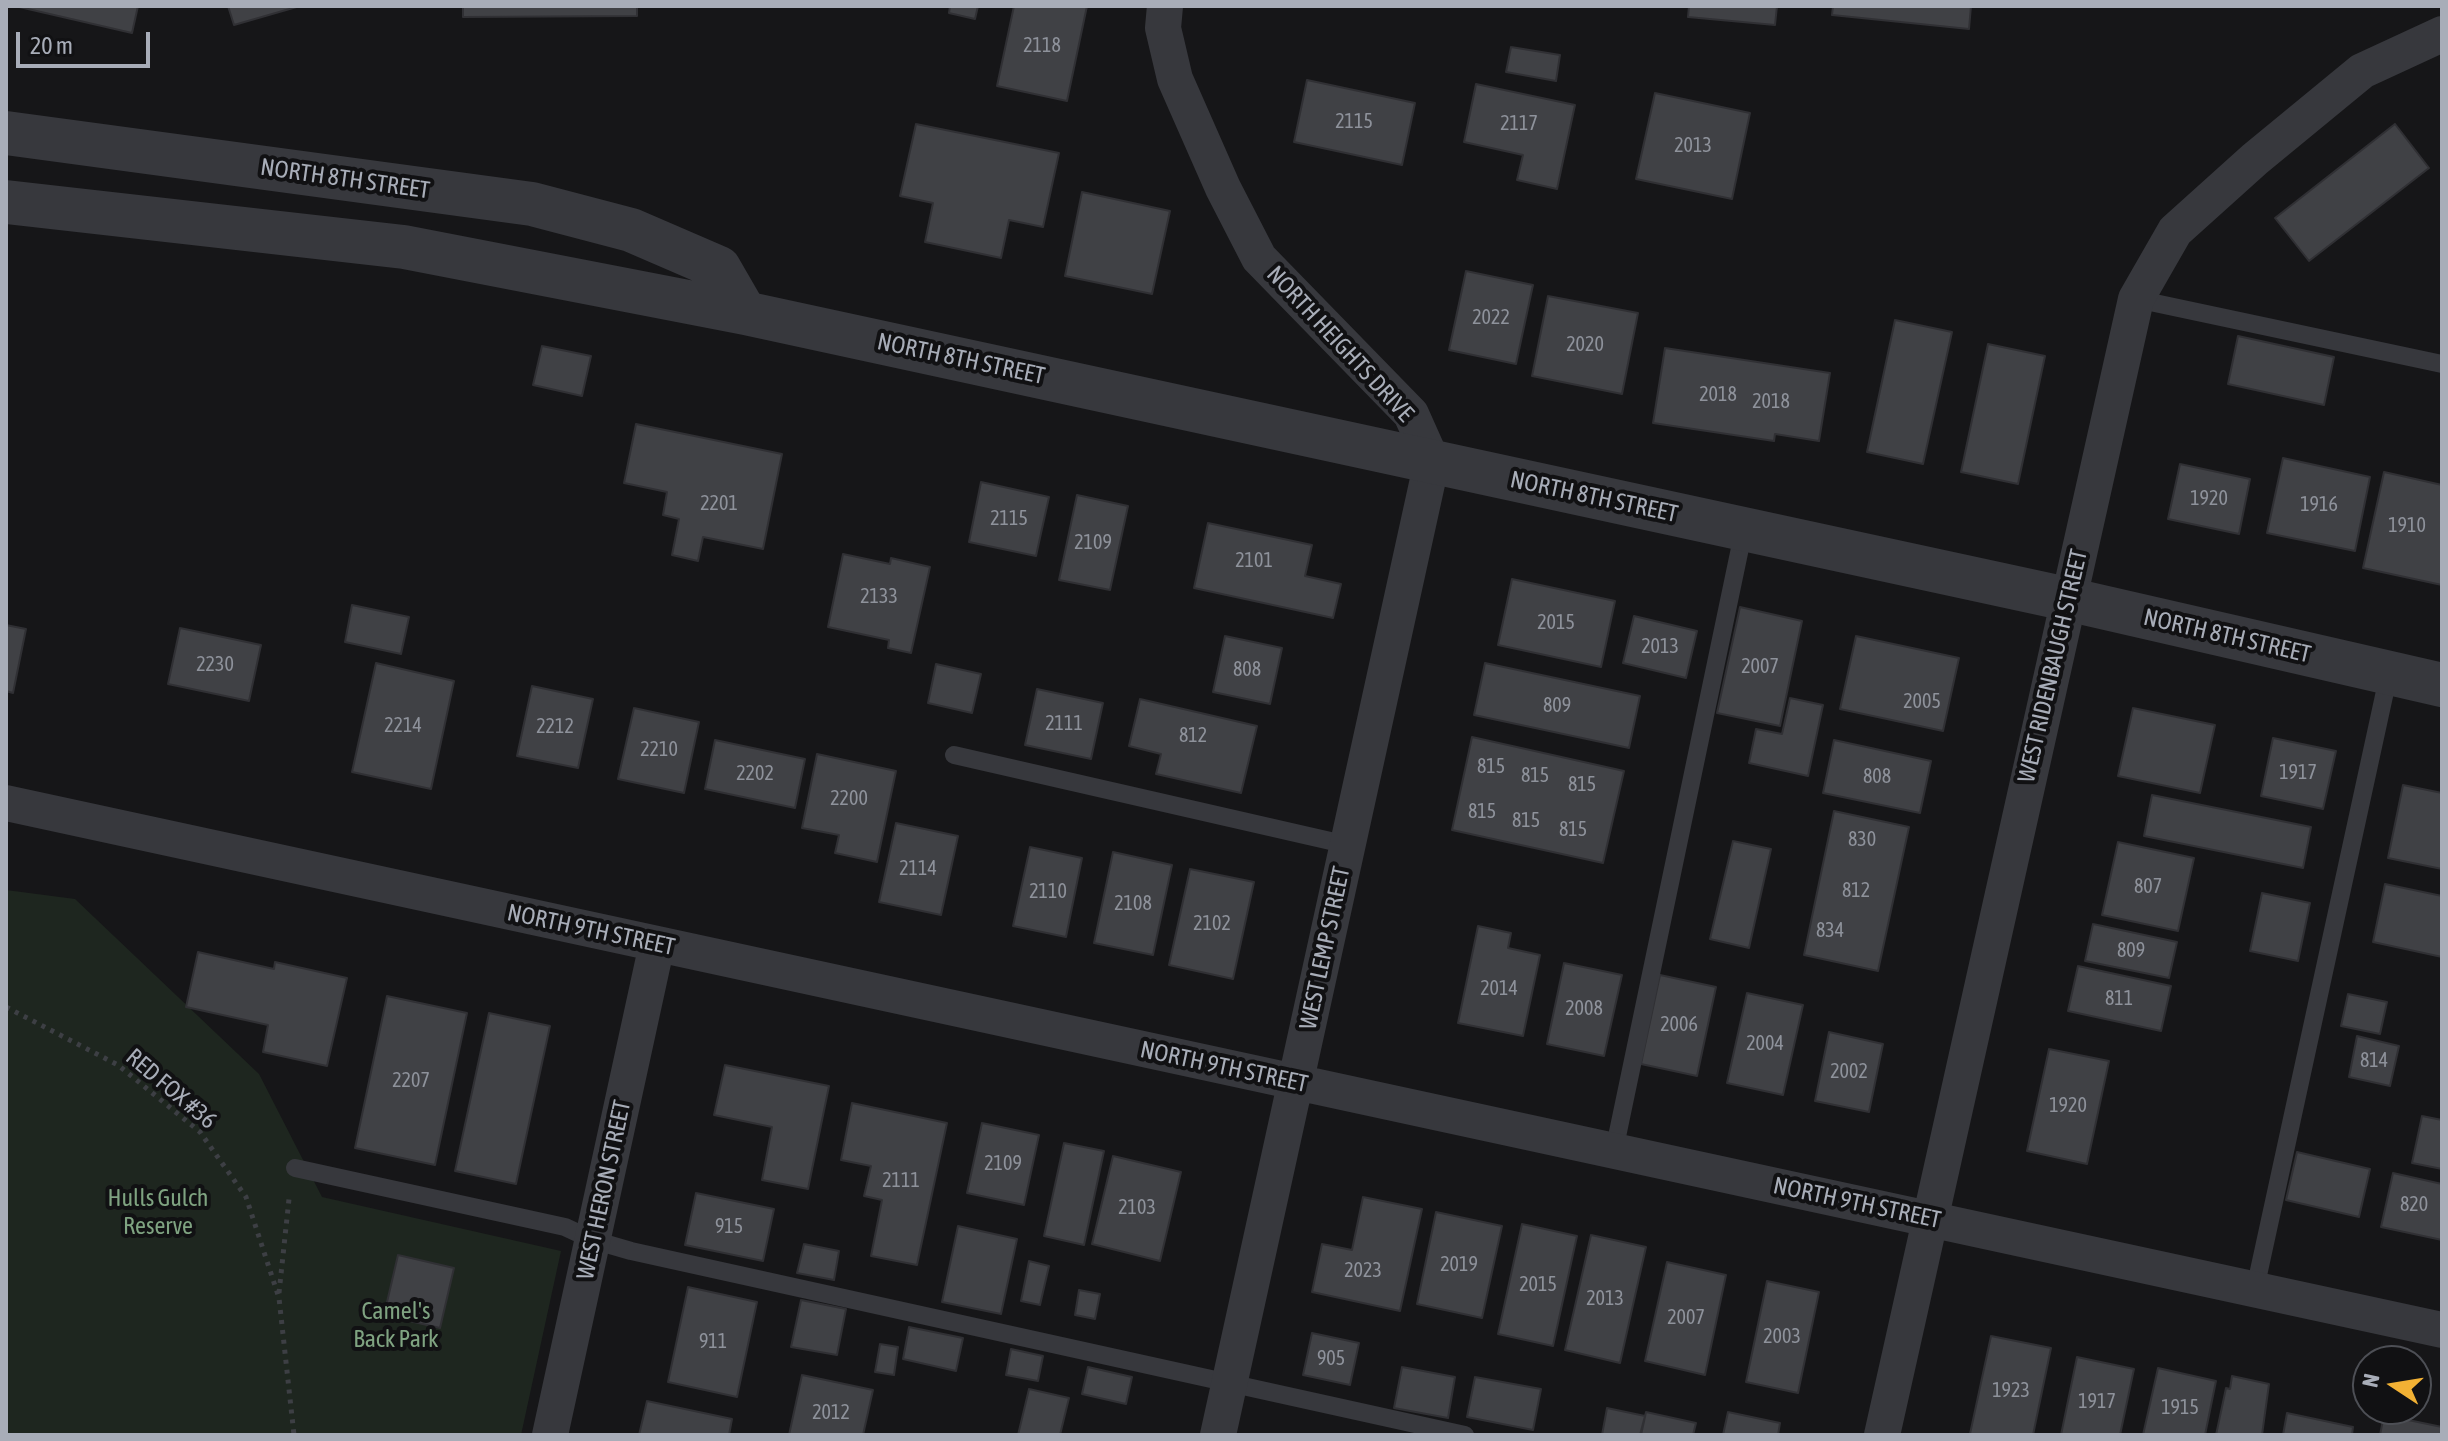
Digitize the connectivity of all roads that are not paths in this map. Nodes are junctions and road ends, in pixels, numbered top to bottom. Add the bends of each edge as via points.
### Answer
1 (1165, 6) edge
2 (2441, 34) edge
3 (6, 133) edge
4 (6, 202) edge
5 (2136, 299) junction
6 (745, 313) junction
7 (2442, 364) edge
8 (1432, 461) junction
9 (1744, 529) junction
10 (2067, 599) junction
11 (2389, 673) junction
12 (2442, 685) edge
13 (954, 755) dead end
14 (6, 803) edge
15 (1348, 845) junction
16 (657, 944) junction
17 (1295, 1082) junction
18 (1614, 1151) junction
19 (295, 1168) road end
20 (1930, 1219) junction
21 (593, 1240) junction
22 (2255, 1289) junction
23 (2442, 1330) edge
24 (1229, 1384) junction
25 (550, 1435) edge
26 (1218, 1435) edge
27 (1465, 1435) edge
28 (1882, 1435) edge

1 - 8 street, NORTH HEIGHTS DRIVE via 1163,28 1175,79 1259,258 1411,414
2 - 5 street, WEST RIDENBAUGH STREET via 2362,71 2255,159 2175,231
3 - 6 street, NORTH 8TH STREET via 532,204 631,230 719,268
4 - 6 street, NORTH 8TH STREET via 404,247
5 - 7 lane
5 - 10 street, WEST RIDENBAUGH STREET
6 - 8 street, NORTH 8TH STREET
8 - 9 street, NORTH 8TH STREET
8 - 15 street, WEST LEMP STREET
9 - 10 street, NORTH 8TH STREET
9 - 18 lane
10 - 11 street, NORTH 8TH STREET
10 - 20 street, WEST RIDENBAUGH STREET
11 - 12 street, NORTH 8TH STREET
11 - 22 lane
13 - 15 lane
14 - 16 street, NORTH 9TH STREET
15 - 17 street, WEST LEMP STREET
16 - 17 street, NORTH 9TH STREET
16 - 21 street, WEST HERON STREET
17 - 18 street, NORTH 9TH STREET
17 - 24 street, WEST LEMP STREET
18 - 20 street, NORTH 9TH STREET
19 - 21 lane via 565,1227
20 - 22 street, NORTH 9TH STREET
20 - 28 street, WEST RIDENBAUGH STREET
21 - 24 lane
21 - 25 street, WEST HERON STREET
22 - 23 street, NORTH 9TH STREET
24 - 26 street, WEST LEMP STREET
24 - 27 lane

